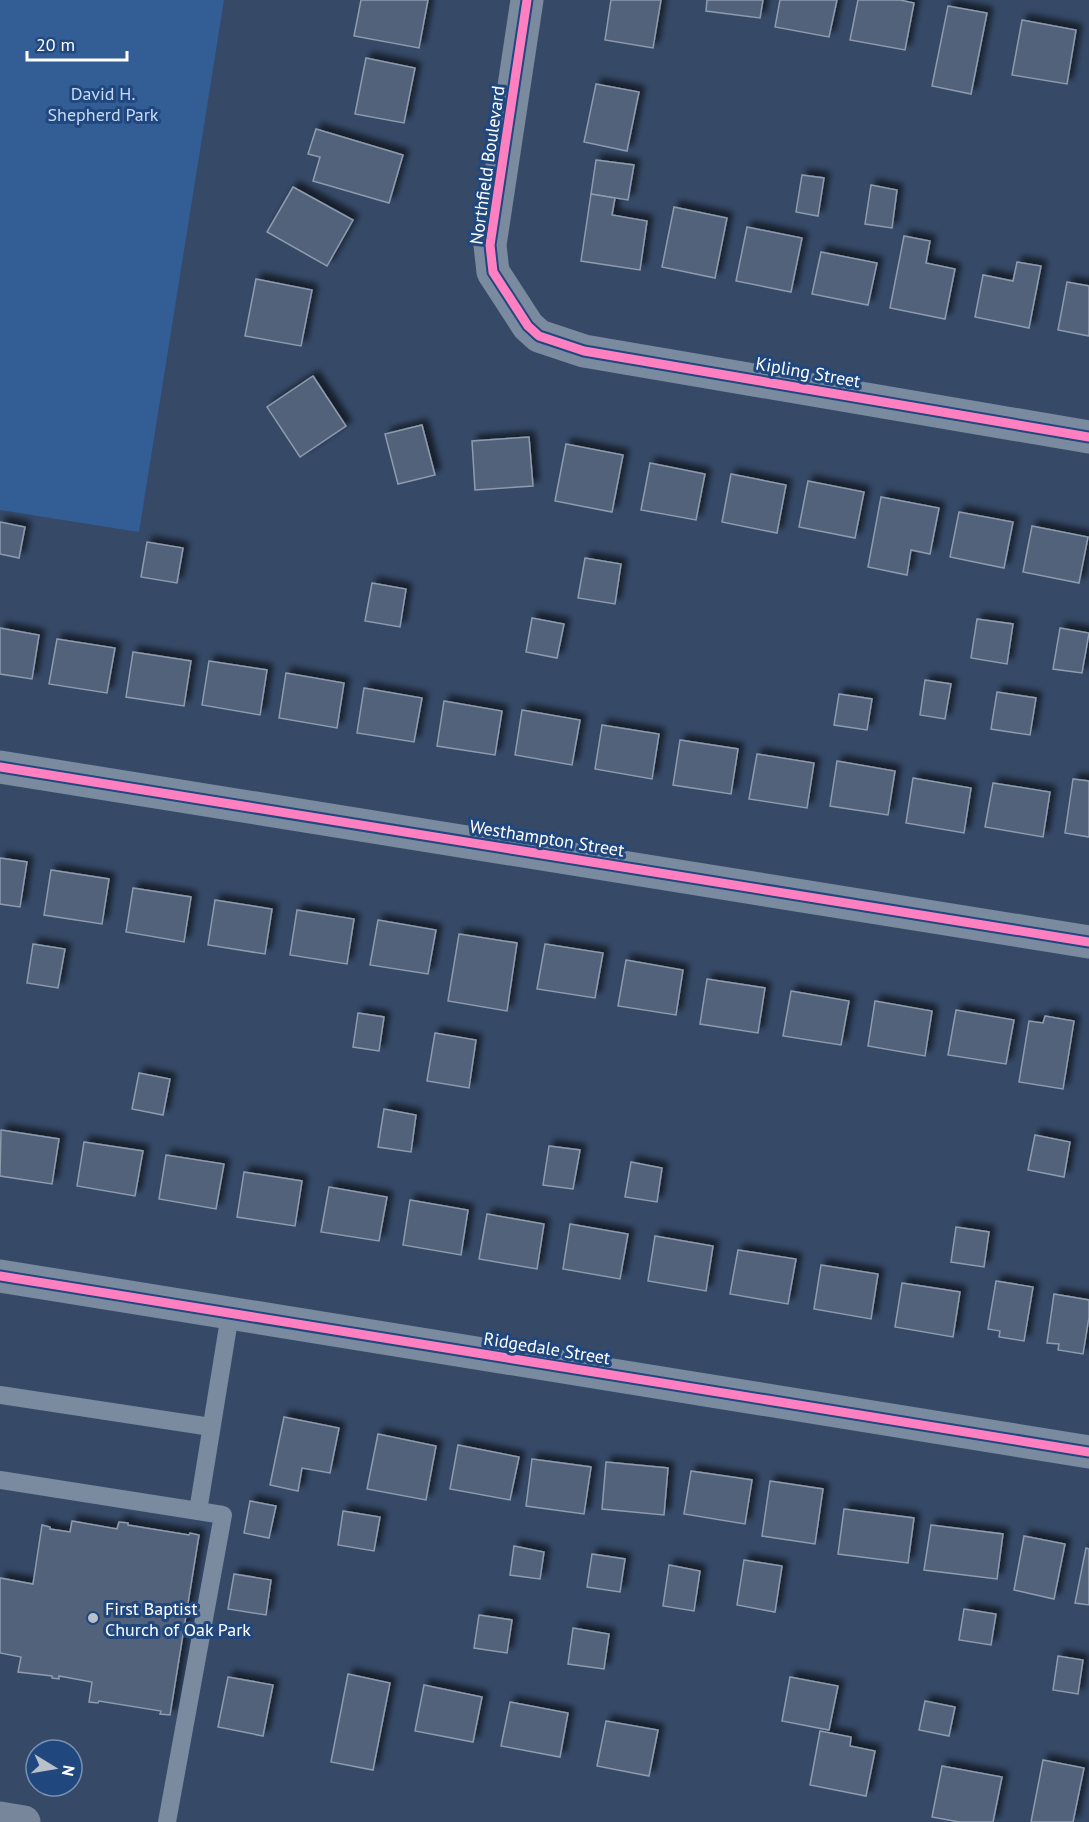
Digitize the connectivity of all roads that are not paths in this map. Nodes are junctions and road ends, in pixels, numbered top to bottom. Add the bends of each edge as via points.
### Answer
1 (527, 0) edge
2 (528, 326) joint
3 (1089, 437) edge
4 (0, 767) edge
5 (1089, 942) edge
6 (0, 1276) edge
7 (230, 1314) junction
8 (0, 1395) edge
9 (211, 1427) junction
10 (1089, 1452) edge
11 (0, 1480) edge
12 (198, 1511) junction
13 (0, 1818) edge
14 (24, 1822) edge
15 (167, 1822) edge

1 - 2 street, Northfield Boulevard via 490,245 493,272
2 - 3 street, Kipling Street via 539,336 584,351
4 - 5 street, Westhampton Street
6 - 7 street, Ridgedale Street
7 - 9 lane
7 - 10 street, Ridgedale Street
8 - 9 lane
9 - 12 lane
11 - 12 lane
12 - 15 lane via 223,1515
13 - 14 main road

